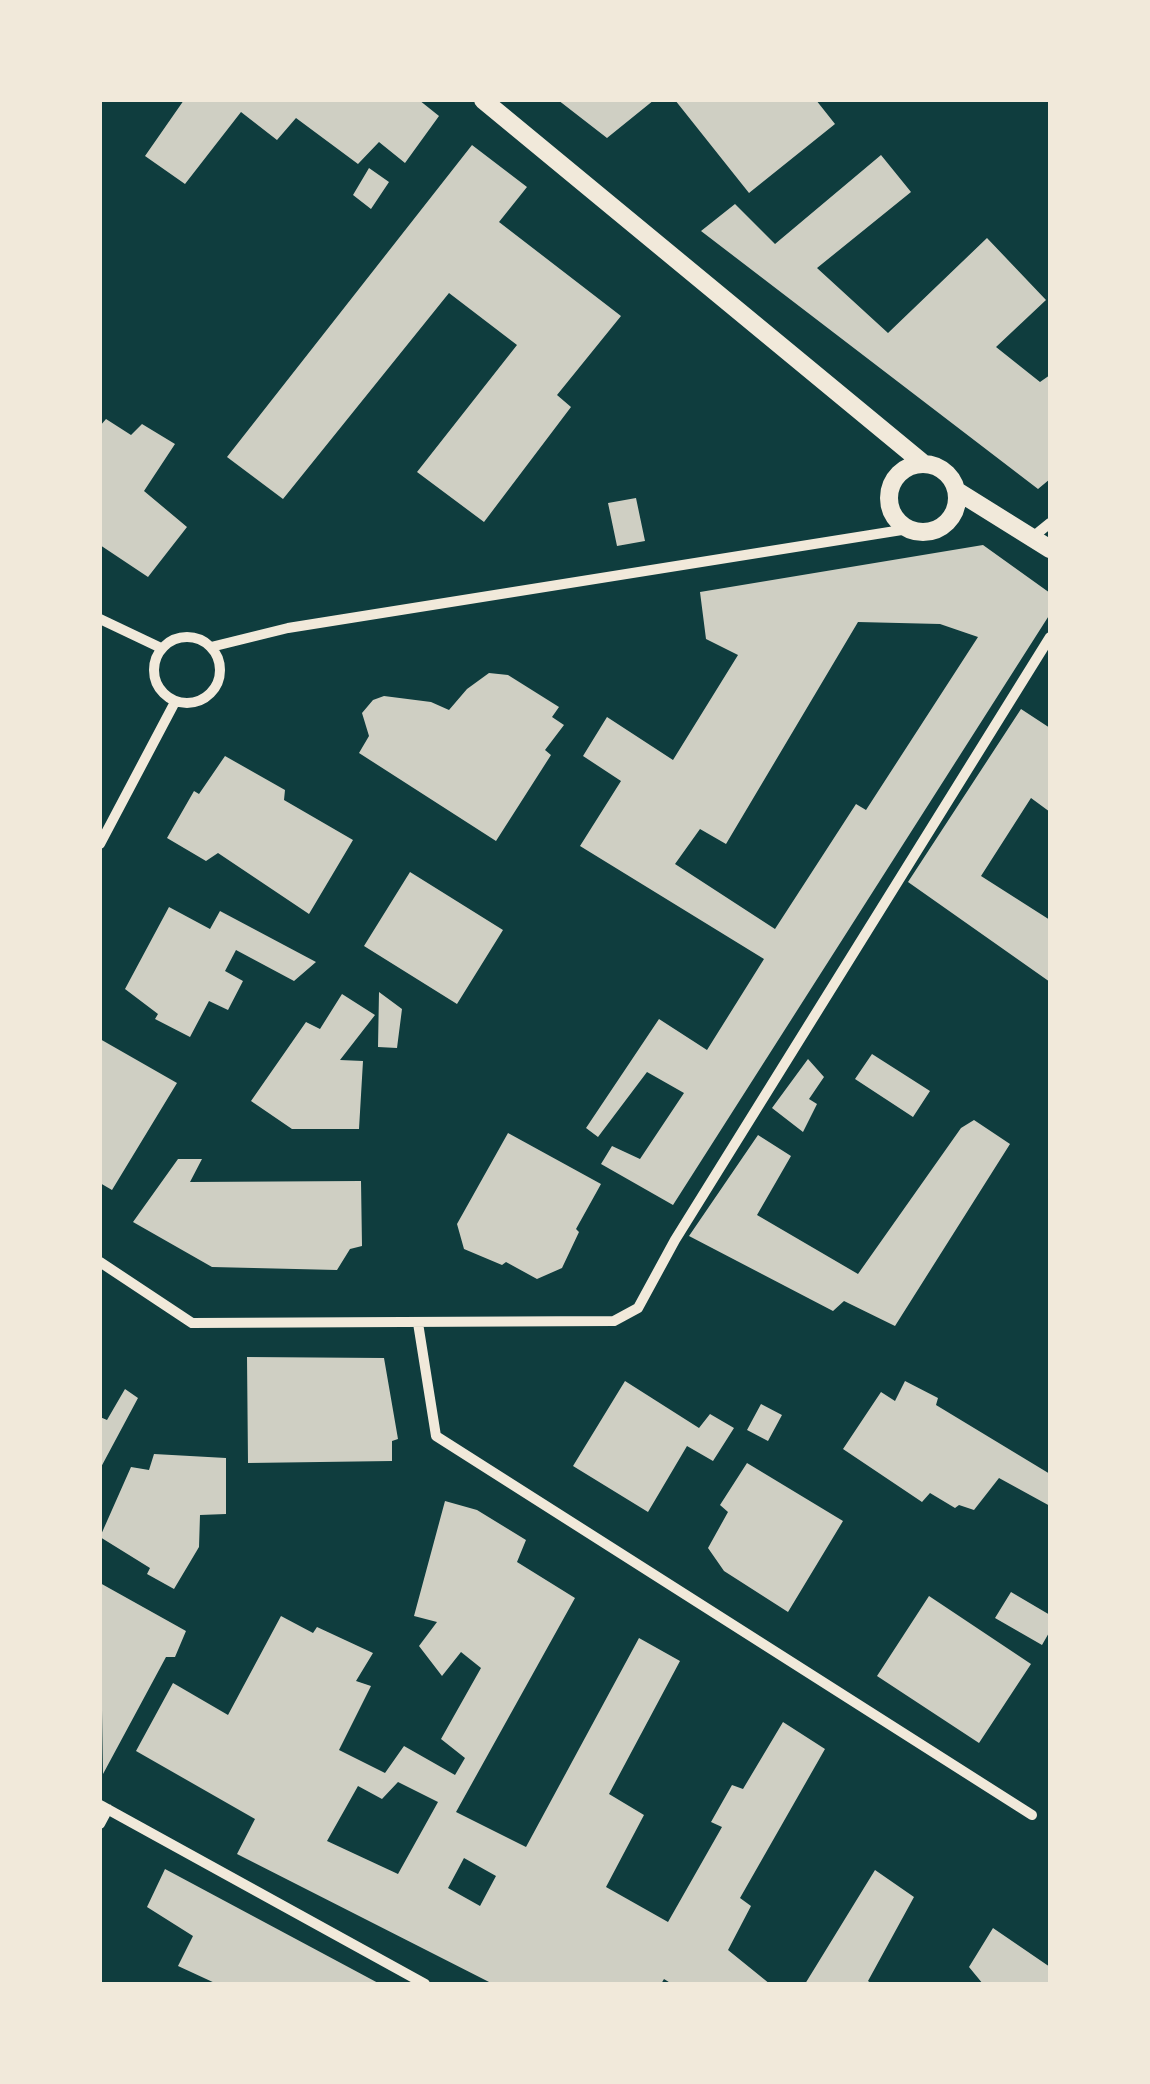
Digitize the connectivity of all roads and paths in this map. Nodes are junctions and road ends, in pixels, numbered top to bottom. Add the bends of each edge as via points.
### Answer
1 (484, 100) edge
2 (924, 464) junction
3 (957, 491) junction
4 (1050, 522) edge
5 (908, 529) junction
6 (1034, 536) junction
7 (1050, 548) edge
8 (100, 619) edge
9 (1050, 636) edge
10 (212, 647) junction
11 (161, 648) junction
12 (175, 702) junction
13 (100, 844) edge
14 (100, 1262) edge
15 (418, 1323) junction
16 (104, 1807) edge
17 (1032, 1815) dead end
18 (100, 1824) edge
19 (425, 1984) edge

1 - 2 street
2 - 3 street via 950,477
2 - 5 street via 897,476 890,491 890,506
3 - 5 street via 950,520 923,533
3 - 6 street
4 - 6 street
5 - 10 street via 288,628
6 - 7 street
8 - 11 street
9 - 15 street via 638,1308 614,1321
10 - 11 street via 192,637
10 - 12 street via 220,669 213,690 196,702
11 - 12 street via 154,679
12 - 13 street
14 - 15 street via 192,1323
15 - 17 street via 436,1436
16 - 18 street
16 - 19 street

